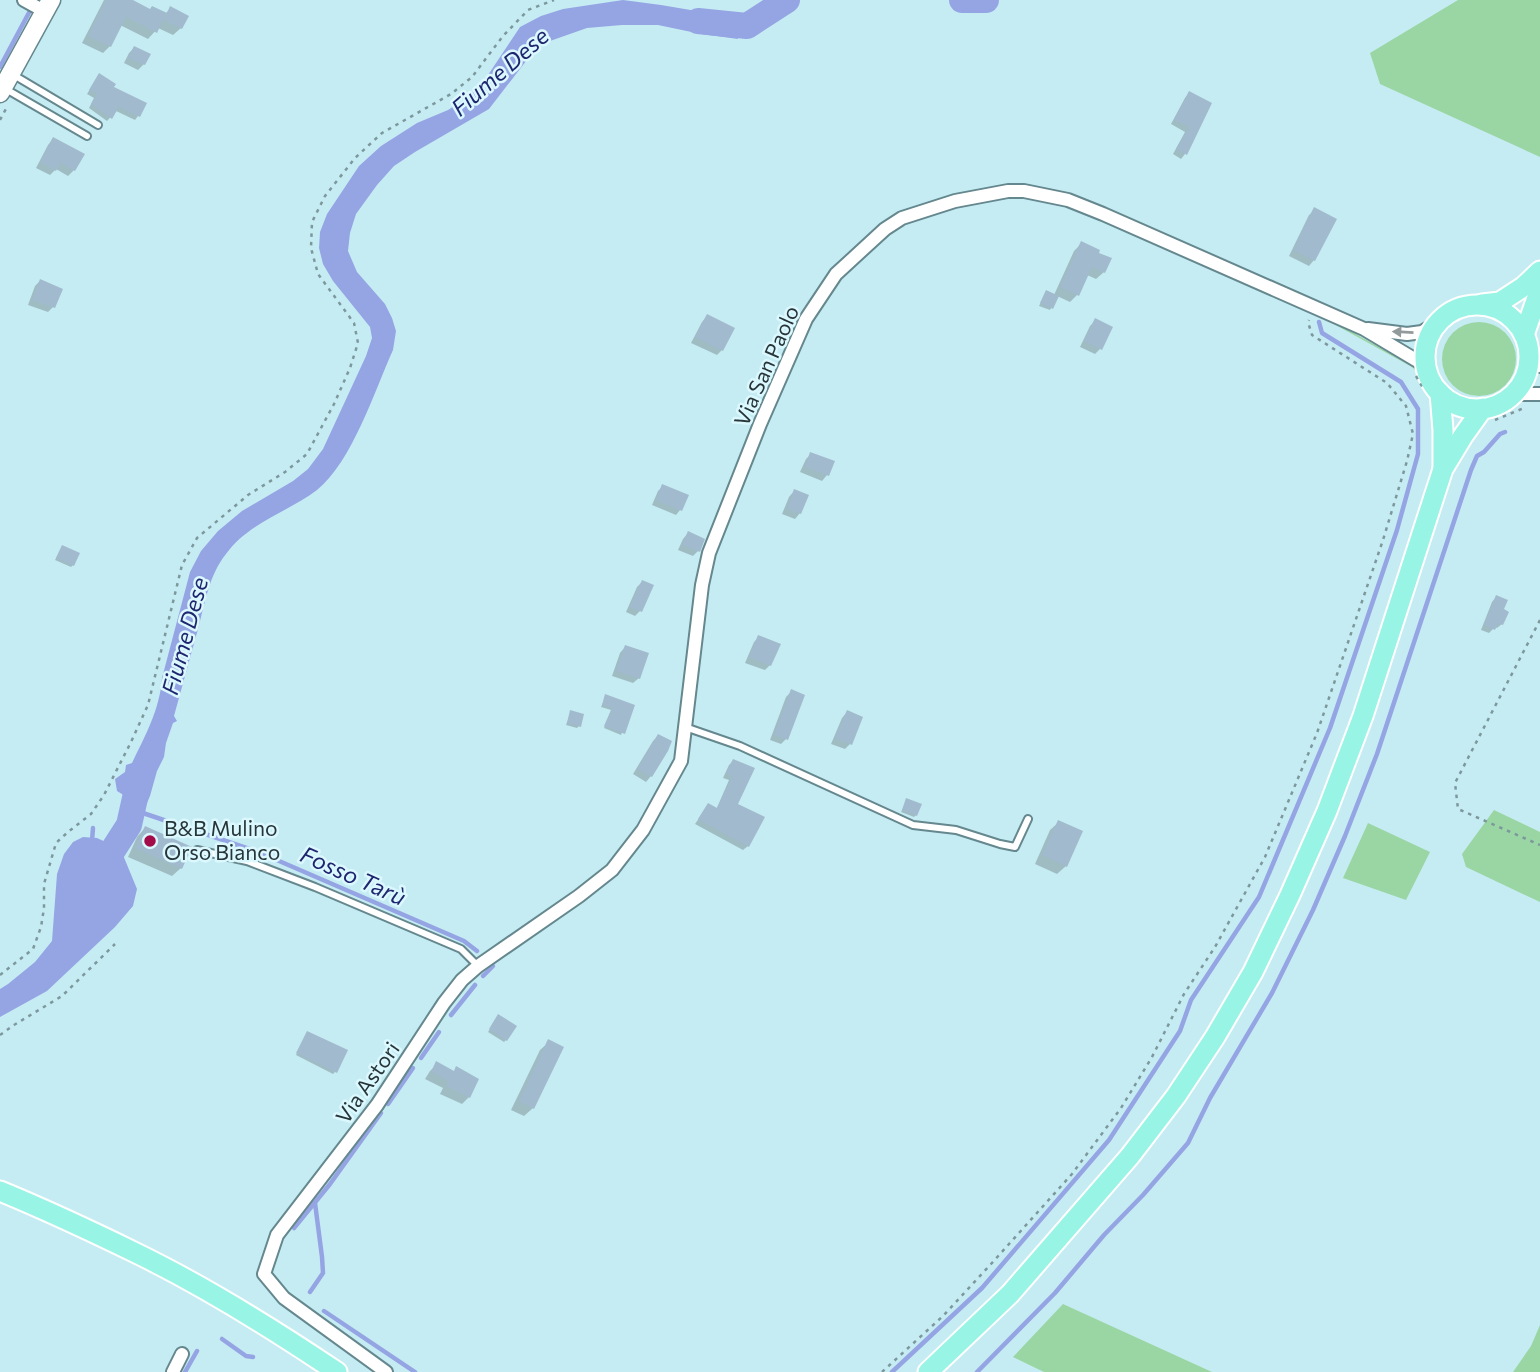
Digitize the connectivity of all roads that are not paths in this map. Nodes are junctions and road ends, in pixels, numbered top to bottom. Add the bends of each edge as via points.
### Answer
1 (24, 0) edge
2 (48, 6) edge
3 (4, 85) edge
4 (98, 125) dead end
5 (87, 135) dead end
6 (1540, 271) edge
7 (1540, 289) edge
8 (1475, 305) junction
9 (1439, 321) junction
10 (1364, 329) junction
11 (1524, 335) junction
12 (1534, 361) edge
13 (1419, 368) junction
14 (1432, 391) junction
15 (1540, 394) edge
16 (1520, 400) junction
17 (1488, 415) junction
18 (1443, 469) junction
19 (685, 727) junction
20 (1028, 819) dead end
21 (643, 830) joint
22 (197, 850) dead end
23 (478, 966) junction
24 (0, 1191) edge
25 (182, 1354) dead end
26 (173, 1372) edge
27 (337, 1372) edge
28 (386, 1372) edge
29 (928, 1372) edge

1 - 2 street
2 - 3 street
3 - 4 lane
3 - 5 lane
6 - 8 main road via 1500,302
7 - 11 main road
8 - 9 main road via 1461,307
8 - 11 main road via 1504,312
9 -> 10 street, Via San Paolo via 1422,332 1407,334
9 - 13 main road
10 - 13 street, Via San Paolo
10 - 19 street, Via San Paolo via 1068,200 1008,191 954,201 902,218 836,274 806,319 760,424 709,553
11 - 12 main road
12 - 16 main road via 1522,382
13 - 14 main road via 1429,376
14 - 17 main road
14 - 18 main road via 1443,430
15 - 16 street
16 - 17 main road via 1500,403
17 - 18 main road via 1463,436
18 - 29 main road via 1363,716 1327,811 1253,972 1176,1096 1130,1156 1010,1294
19 - 20 lane via 740,746 913,825 956,830 1015,847
19 - 21 street, Via San Paolo via 681,761
21 - 23 street, Via Astori via 612,870
22 - 23 lane via 247,861 315,887 461,949
23 - 28 street, Via Astori via 444,1003 377,1105 277,1234 264,1274 285,1298
24 - 27 main road via 182,1277
25 - 26 street

